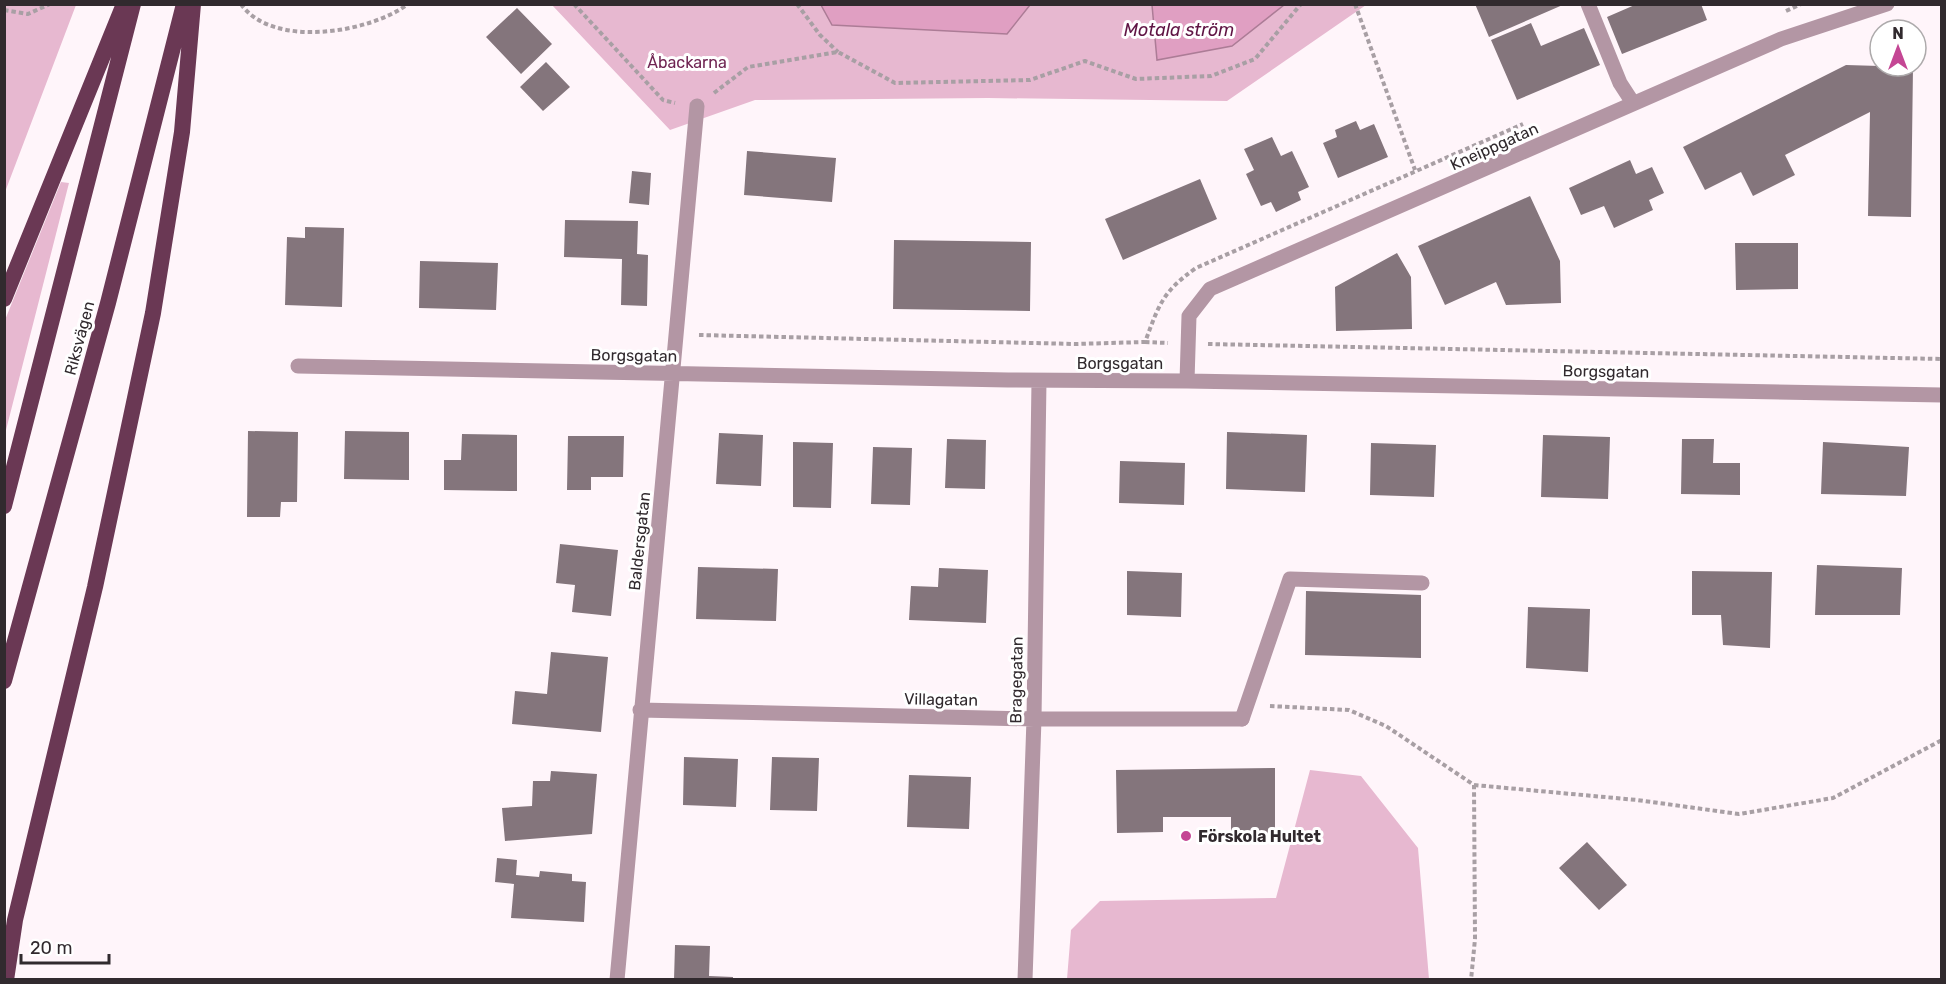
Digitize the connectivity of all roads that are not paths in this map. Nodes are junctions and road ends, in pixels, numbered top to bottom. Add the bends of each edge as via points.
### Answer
1 (124, 4) edge
2 (133, 4) edge
3 (184, 4) edge
4 (193, 4) edge
5 (1588, 4) edge
6 (1887, 4) edge
7 (1633, 103) junction
8 (697, 106) road end
9 (4, 299) edge
10 (298, 366) dead end
11 (674, 374) junction
12 (1039, 381) junction
13 (1187, 381) junction
14 (1941, 395) edge
15 (4, 506) edge
16 (1422, 583) dead end
17 (4, 681) edge
18 (640, 710) junction
19 (1034, 718) junction
20 (6, 980) edge
21 (617, 980) edge
22 (1025, 980) edge

1 - 9 highway
2 - 15 highway, Riksvägen
3 - 17 highway, Riksvägen via 108,303
4 - 20 highway via 182,132 153,313 95,587 15,920
5 - 7 street via 1620,83
6 - 7 street, Kneippgatan via 1781,39
7 - 13 street, Kneippgatan via 1210,289 1189,316
8 - 11 street, Baldersgatan
10 - 11 street, Borgsgatan
11 - 12 street, Borgsgatan
11 - 18 street, Baldersgatan
12 - 13 street, Borgsgatan
12 - 19 street, Bragegatan
13 - 14 street, Borgsgatan
16 - 19 street, Villagatan via 1290,579 1242,718
18 - 19 street, Villagatan
18 - 21 street, Baldersgatan
19 - 22 street, Bragegatan

